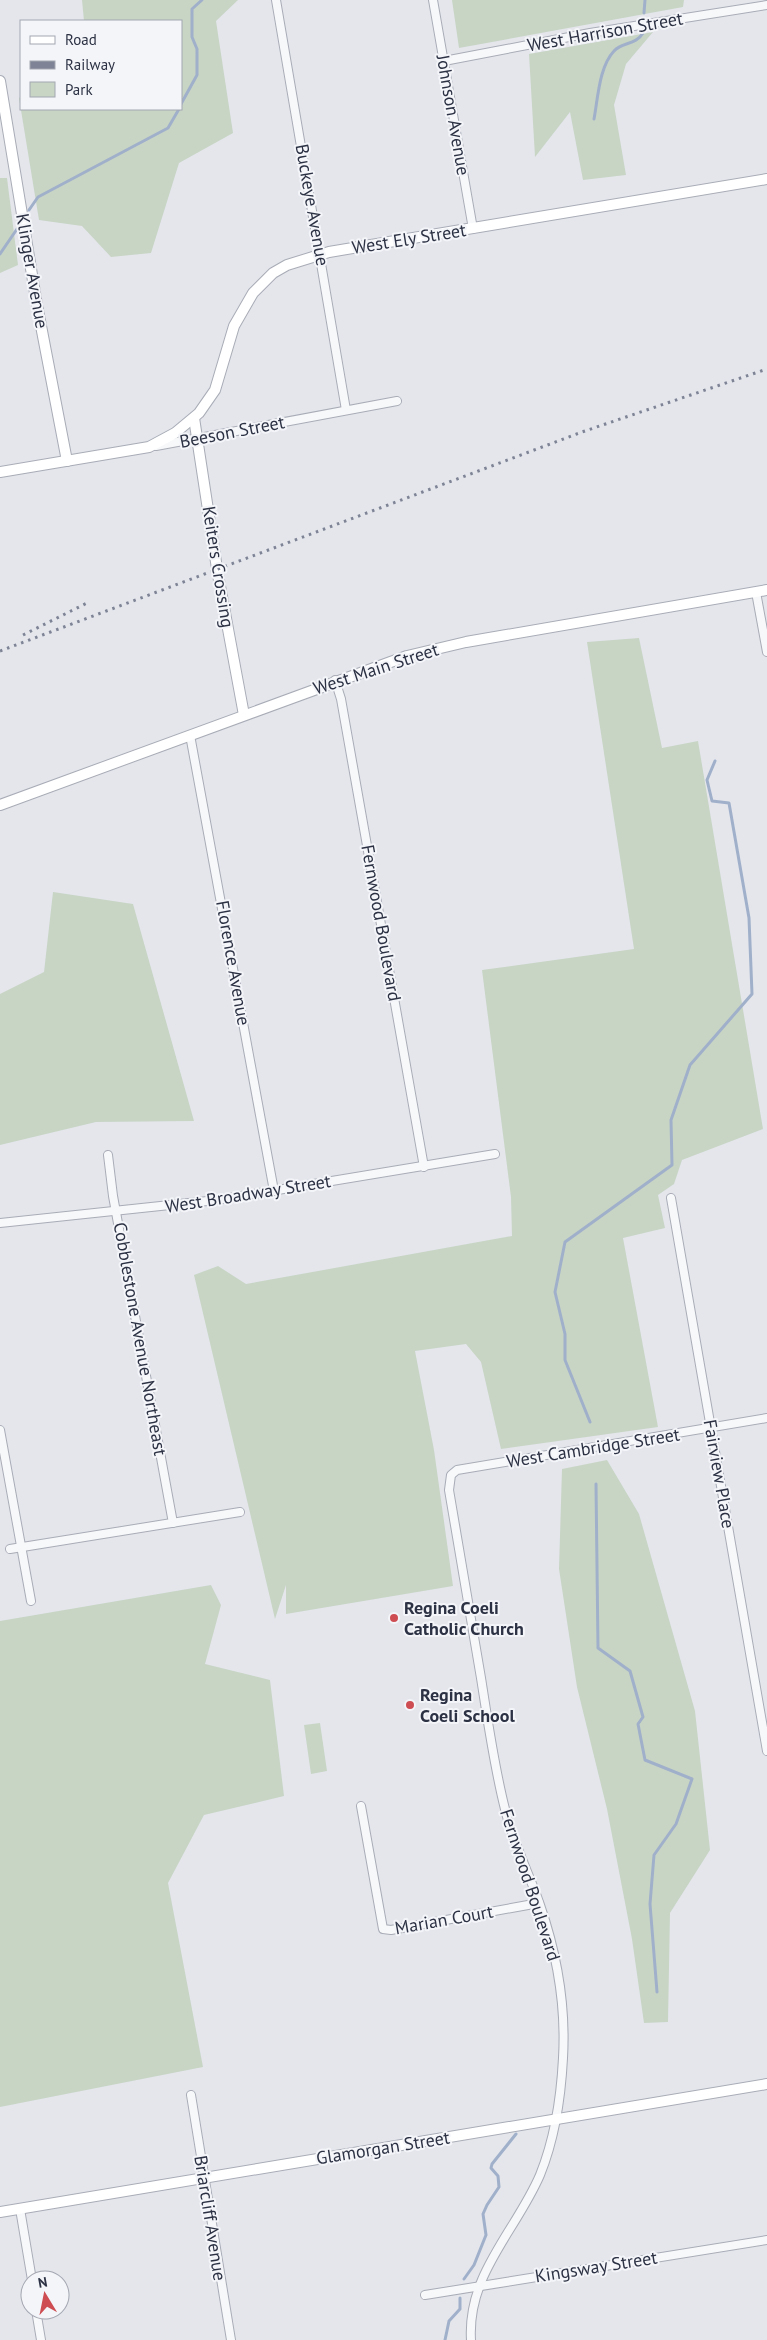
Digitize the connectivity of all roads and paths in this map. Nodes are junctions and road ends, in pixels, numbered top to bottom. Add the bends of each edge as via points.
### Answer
1 (276, 0) edge
2 (433, 0) edge
3 (767, 5) edge
4 (444, 61) junction
5 (0, 81) edge
6 (767, 179) edge
7 (473, 229) junction
8 (321, 254) junction
9 (397, 401) dead end
10 (346, 410) junction
11 (194, 418) junction
12 (197, 438) junction
13 (149, 448) junction
14 (67, 461) junction
15 (0, 472) edge
16 (767, 590) edge
17 (756, 592) junction
18 (767, 652) edge
19 (334, 680) junction
20 (244, 715) junction
21 (190, 735) junction
22 (0, 805) edge
23 (495, 1154) dead end
24 (108, 1155) dead end
25 (424, 1167) junction
26 (274, 1191) junction
27 (671, 1198) dead end
28 (118, 1211) junction
29 (0, 1223) edge
30 (767, 1418) edge
31 (711, 1428) junction
32 (0, 1430) edge
33 (450, 1475) joint
34 (240, 1512) dead end
35 (174, 1523) junction
36 (21, 1548) junction
37 (10, 1550) dead end
38 (31, 1601) dead end
39 (767, 1751) edge
40 (361, 1806) dead end
41 (539, 1903) junction
42 (767, 2084) edge
43 (191, 2096) dead end
44 (556, 2119) junction
45 (203, 2178) junction
46 (20, 2209) junction
47 (0, 2212) edge
48 (767, 2240) edge
49 (30, 2270) edge
50 (478, 2286) junction
51 (425, 2295) dead end
52 (38, 2320) edge
53 (41, 2339) edge
54 (32, 2340) edge
55 (230, 2340) edge
56 (471, 2340) edge

1 - 8 street, Buckeye Avenue
2 - 4 street, Johnson Avenue
3 - 4 street, West Harrison Street
4 - 7 street, Johnson Avenue
5 - 14 street, Klinger Avenue
6 - 7 street, West Ely Street
7 - 8 street, West Ely Street
8 - 10 street, Buckeye Avenue
8 - 11 street, West Ely Street via 301,259 274,273 248,298 234,326 215,390
9 - 10 street, Beeson Street
10 - 12 street, Beeson Street
11 - 12 street, Keiters Crossing
11 - 13 street, West Ely Street
12 - 13 street, Beeson Street
12 - 20 street, Keiters Crossing
13 - 14 street, Beeson Street
14 - 15 street, Beeson Street
16 - 17 street, West Main Street
17 - 18 street
17 - 19 street, West Main Street via 449,645
19 - 20 street, West Main Street
19 - 25 street, Fernwood Boulevard via 341,699
20 - 21 street, West Main Street
21 - 22 street, West Main Street
21 - 26 street, Florence Avenue
23 - 25 street, West Broadway Street
24 - 28 street, Cobblestone Avenue Northeast
25 - 26 street, West Broadway Street
26 - 28 street, West Broadway Street
27 - 31 street, Fairview Place
28 - 29 street, West Broadway Street
28 - 35 street, Cobblestone Avenue Northeast
30 - 31 street, West Cambridge Street
31 - 33 street, West Cambridge Street via 457,1470
31 - 39 street, Fairview Place
32 - 36 street
33 - 41 street, Fernwood Boulevard via 449,1490 498,1783 513,1837
34 - 35 street
35 - 36 street
36 - 37 street
36 - 38 street
40 - 41 street, Marian Court via 383,1929
41 - 44 street, Fernwood Boulevard via 552,1943 562,2010 563,2057
42 - 44 street, Glamorgan Street
43 - 45 street, Briarcliff Avenue
44 - 45 street, Glamorgan Street
44 - 50 street, Fernwood Boulevard via 540,2174
45 - 46 street, Glamorgan Street
45 - 55 street, Briarcliff Avenue
46 - 47 street, Glamorgan Street
46 - 49 street
48 - 50 street, Kingsway Street
50 - 51 street, Kingsway Street
50 - 56 street, Fernwood Boulevard via 472,2312
52 - 53 street
53 - 54 street

